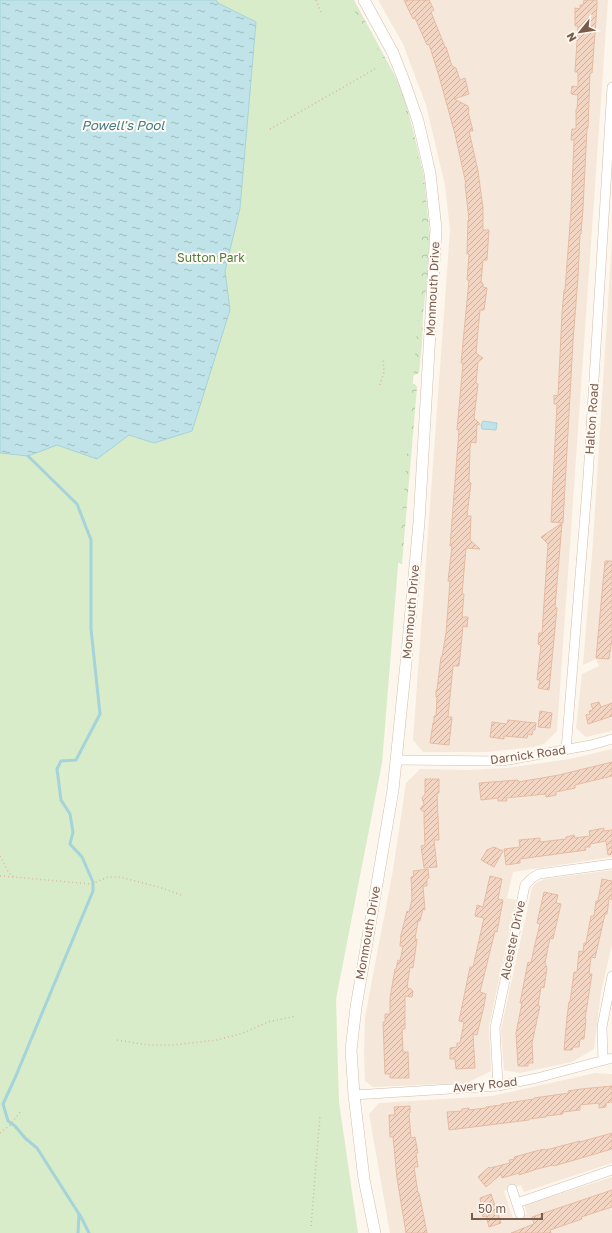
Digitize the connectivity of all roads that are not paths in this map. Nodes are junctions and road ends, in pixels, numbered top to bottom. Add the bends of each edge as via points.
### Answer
1 (364, 0) edge
2 (612, 87) edge
3 (612, 739) edge
4 (566, 750) junction
5 (396, 760) junction
6 (612, 864) edge
7 (612, 976) edge
8 (612, 1058) edge
9 (603, 1060) junction
10 (498, 1086) junction
11 (354, 1096) junction
12 (612, 1170) edge
13 (512, 1189) dead end
14 (517, 1203) junction
15 (520, 1214) dead end
16 (375, 1233) edge

1 - 5 street, Monmouth Drive via 393,53 418,121 430,173 436,229 419,522
2 - 4 street, Halton Road via 588,477
3 - 4 street, Darnick Road
4 - 5 street, Darnick Road via 503,761
5 - 11 street, Monmouth Drive via 356,1007 351,1050
6 - 10 street, Alcester Drive via 539,874 525,884 495,1028
7 - 9 street via 602,1027
8 - 9 street, Avery Road
9 - 10 street, Avery Road
10 - 11 street, Avery Road
11 - 16 street, Monmouth Drive via 364,1179
12 - 14 street
13 - 14 street
14 - 15 street

